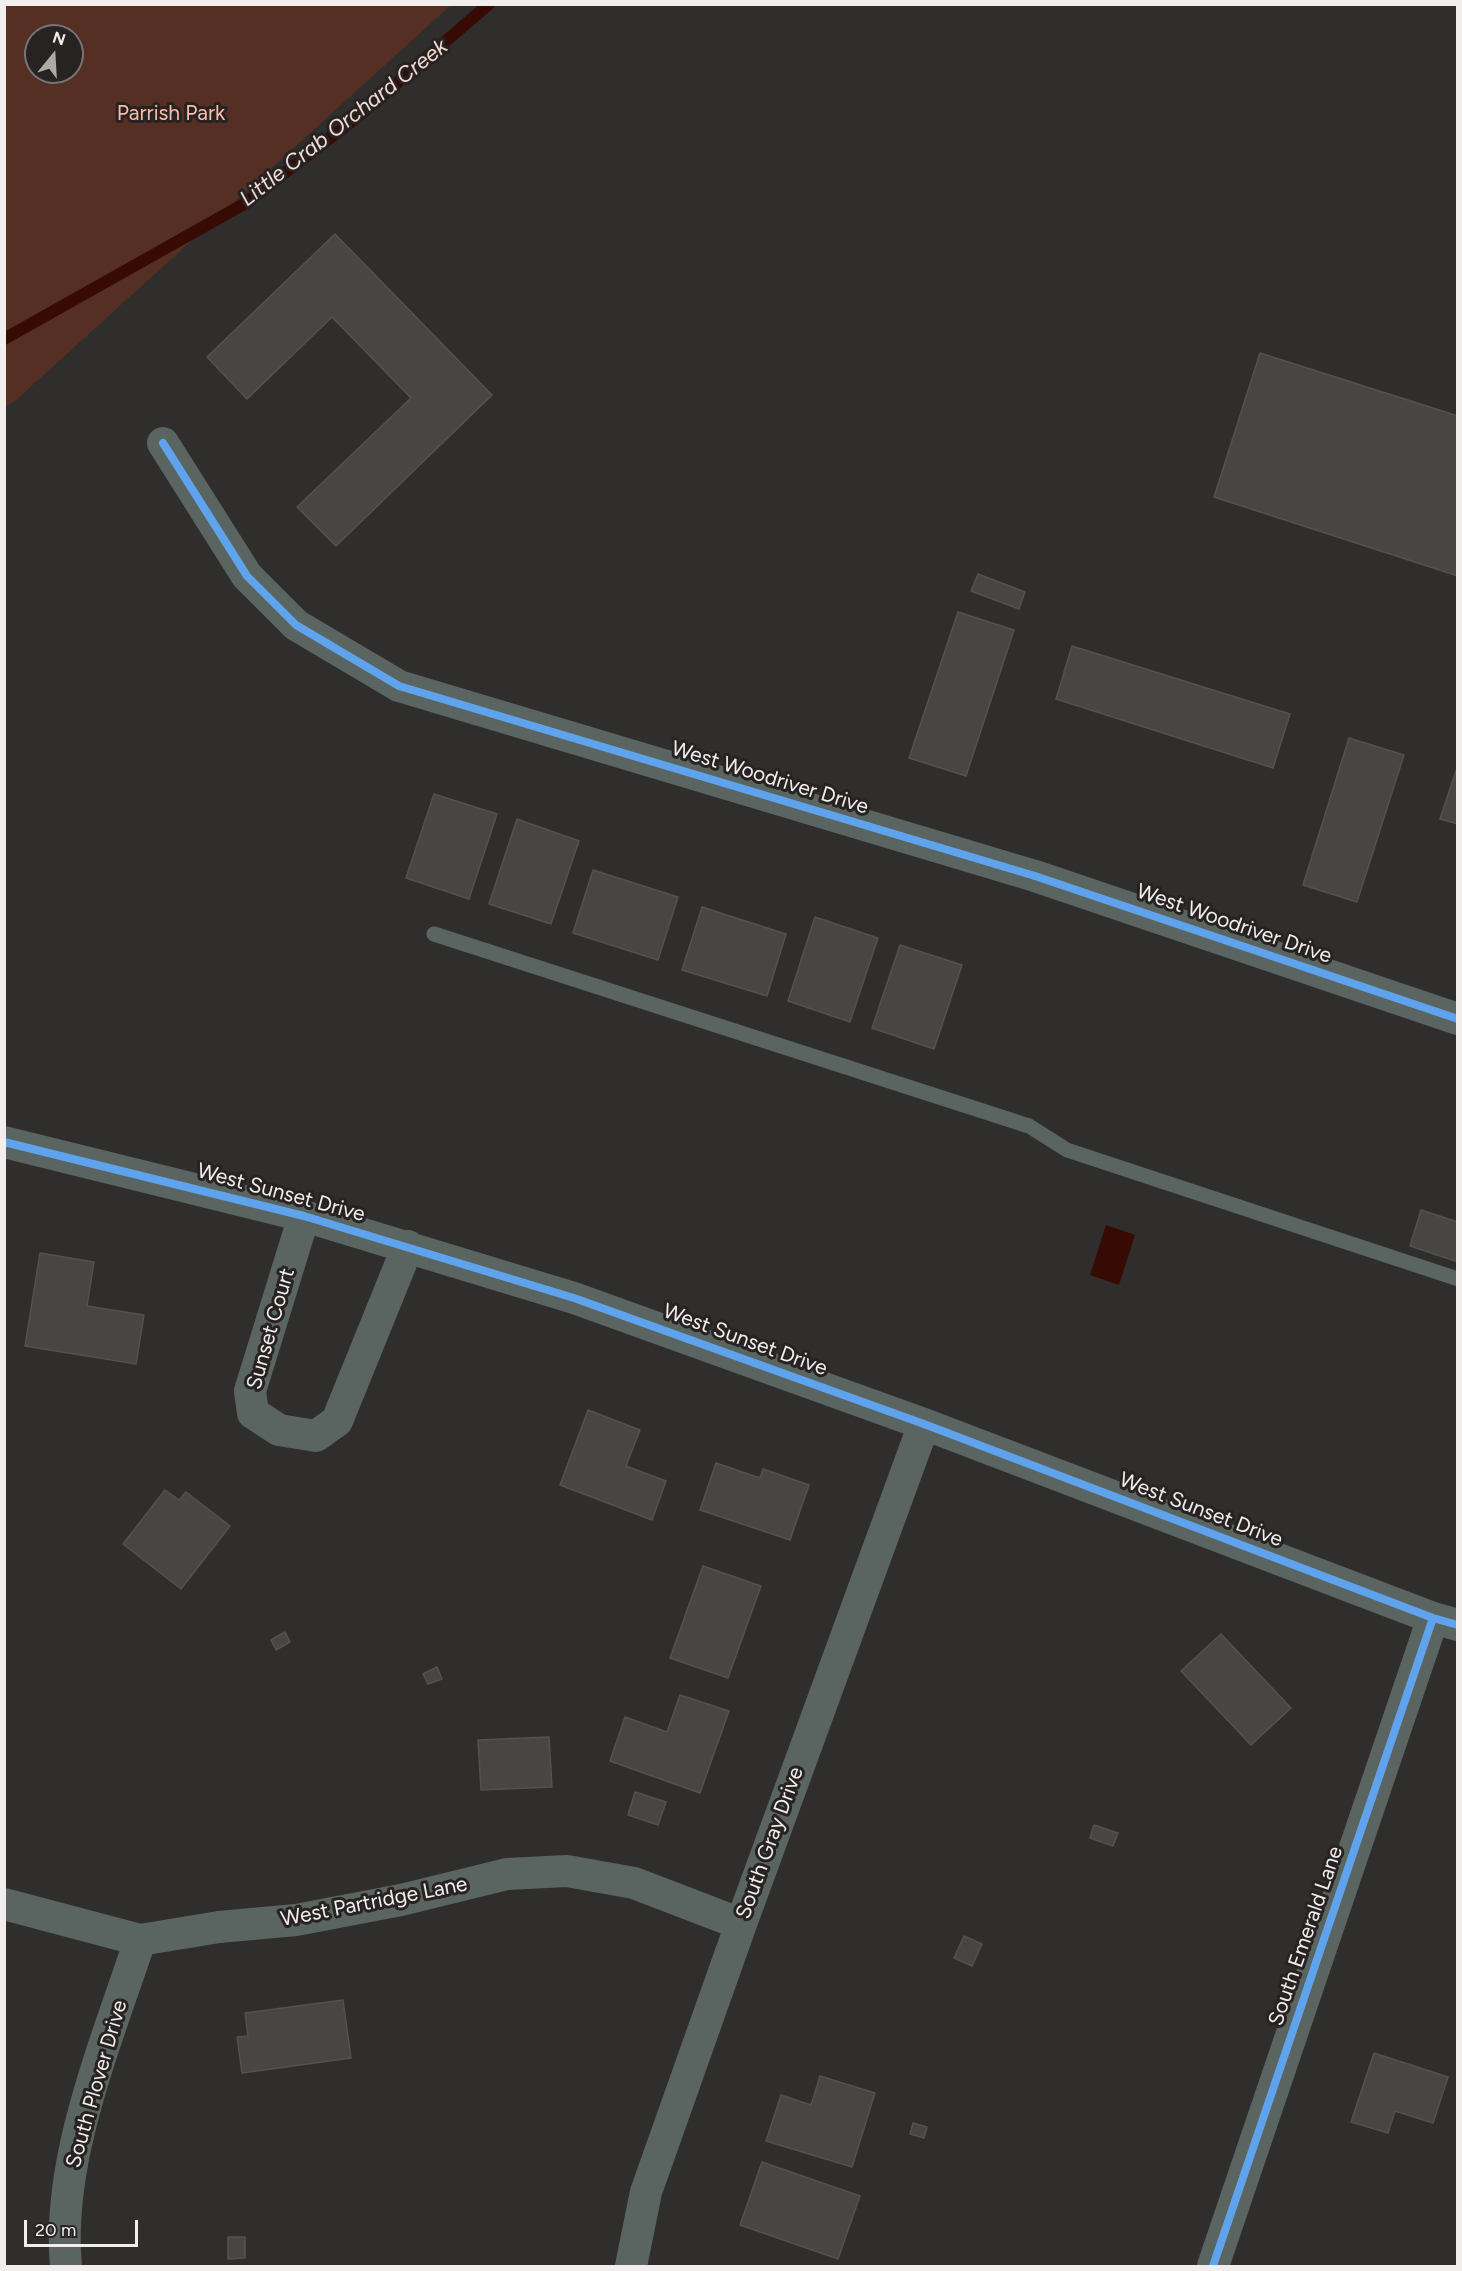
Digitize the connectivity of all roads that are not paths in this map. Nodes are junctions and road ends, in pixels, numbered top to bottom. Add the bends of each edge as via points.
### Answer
1 (163, 444) dead end
2 (434, 934) dead end
3 (1458, 1019) edge
4 (4, 1142) edge
5 (304, 1216) junction
6 (408, 1246) junction
7 (1458, 1279) edge
8 (924, 1424) junction
9 (1445, 1621) edge
10 (4, 1904) edge
11 (741, 1924) junction
12 (140, 1940) junction
13 (66, 2266) edge
14 (631, 2266) edge
15 (1213, 2266) edge

1 - 3 street, West Woodriver Drive via 247,576 296,625 399,686 1035,876
2 - 7 lane via 1029,1126 1067,1150
4 - 5 street, West Sunset Drive
5 - 6 street, West Sunset Drive
5 - 6 street, Sunset Court via 250,1391 253,1413 279,1430 316,1436 337,1421
6 - 8 street, West Sunset Drive via 574,1298
8 - 9 street, West Sunset Drive
8 - 11 street, South Gray Drive
9 - 15 street, South Emerald Lane
10 - 12 street, West Partridge Lane
11 - 12 street, West Partridge Lane via 634,1883 567,1871 507,1874 296,1920
11 - 14 street, South Gray Drive via 646,2192
12 - 13 street, South Plover Drive via 83,2117 67,2191

